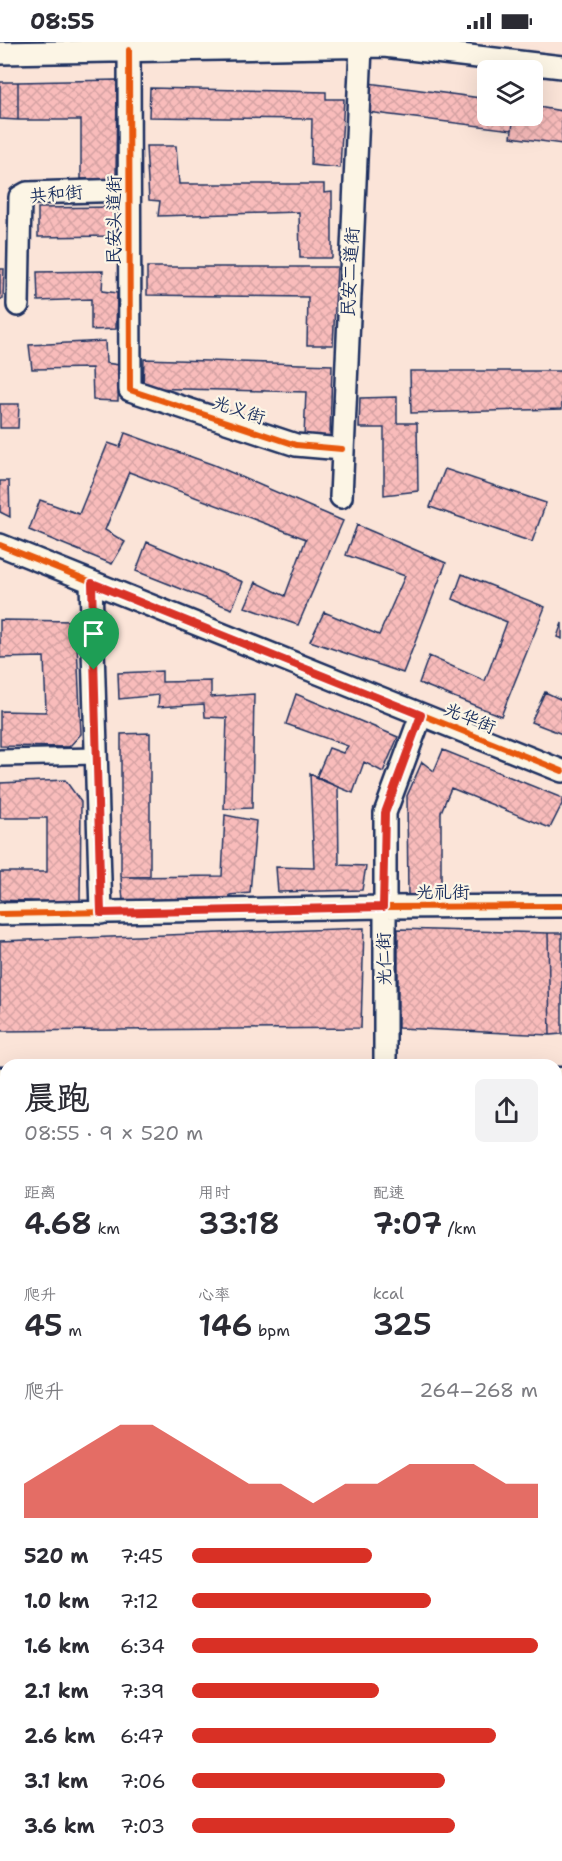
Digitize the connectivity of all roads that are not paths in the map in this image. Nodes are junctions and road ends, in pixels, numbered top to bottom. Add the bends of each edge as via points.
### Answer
1 (384, 44) edge
2 (361, 47) junction
3 (129, 50) junction
4 (0, 53) edge
5 (562, 67) edge
6 (129, 190) junction
7 (18, 305) dead end
8 (130, 390) joint
9 (342, 449) junction
10 (341, 497) dead end
11 (0, 545) edge
12 (92, 583) junction
13 (421, 715) junction
14 (97, 756) junction
15 (0, 758) edge
16 (562, 771) edge
17 (562, 906) edge
18 (383, 907) junction
19 (101, 913) junction
20 (0, 914) edge
21 (385, 1059) edge
22 (0, 1861) edge
23 (158, 1861) edge

1 - 2 street
1 - 5 street
2 - 3 street
2 - 9 street, 民安二道街
3 - 4 street
3 - 6 street, 民安头道街
6 - 7 street, 共和街 via 27,193 20,197
6 - 8 street, 民安头道街
8 - 9 street, 光义街 via 296,445
9 - 10 street, 民安二道街
11 - 12 street, 光华街
12 - 13 street, 光华街
12 - 14 street
13 - 16 street, 光华街
13 - 18 street, 光仁街 via 385,813
14 - 15 street
14 - 19 street
17 - 18 street, 光礼街
18 - 19 street, 光礼街
18 - 21 street, 光仁街
19 - 20 street, 光礼街
22 - 23 main road

